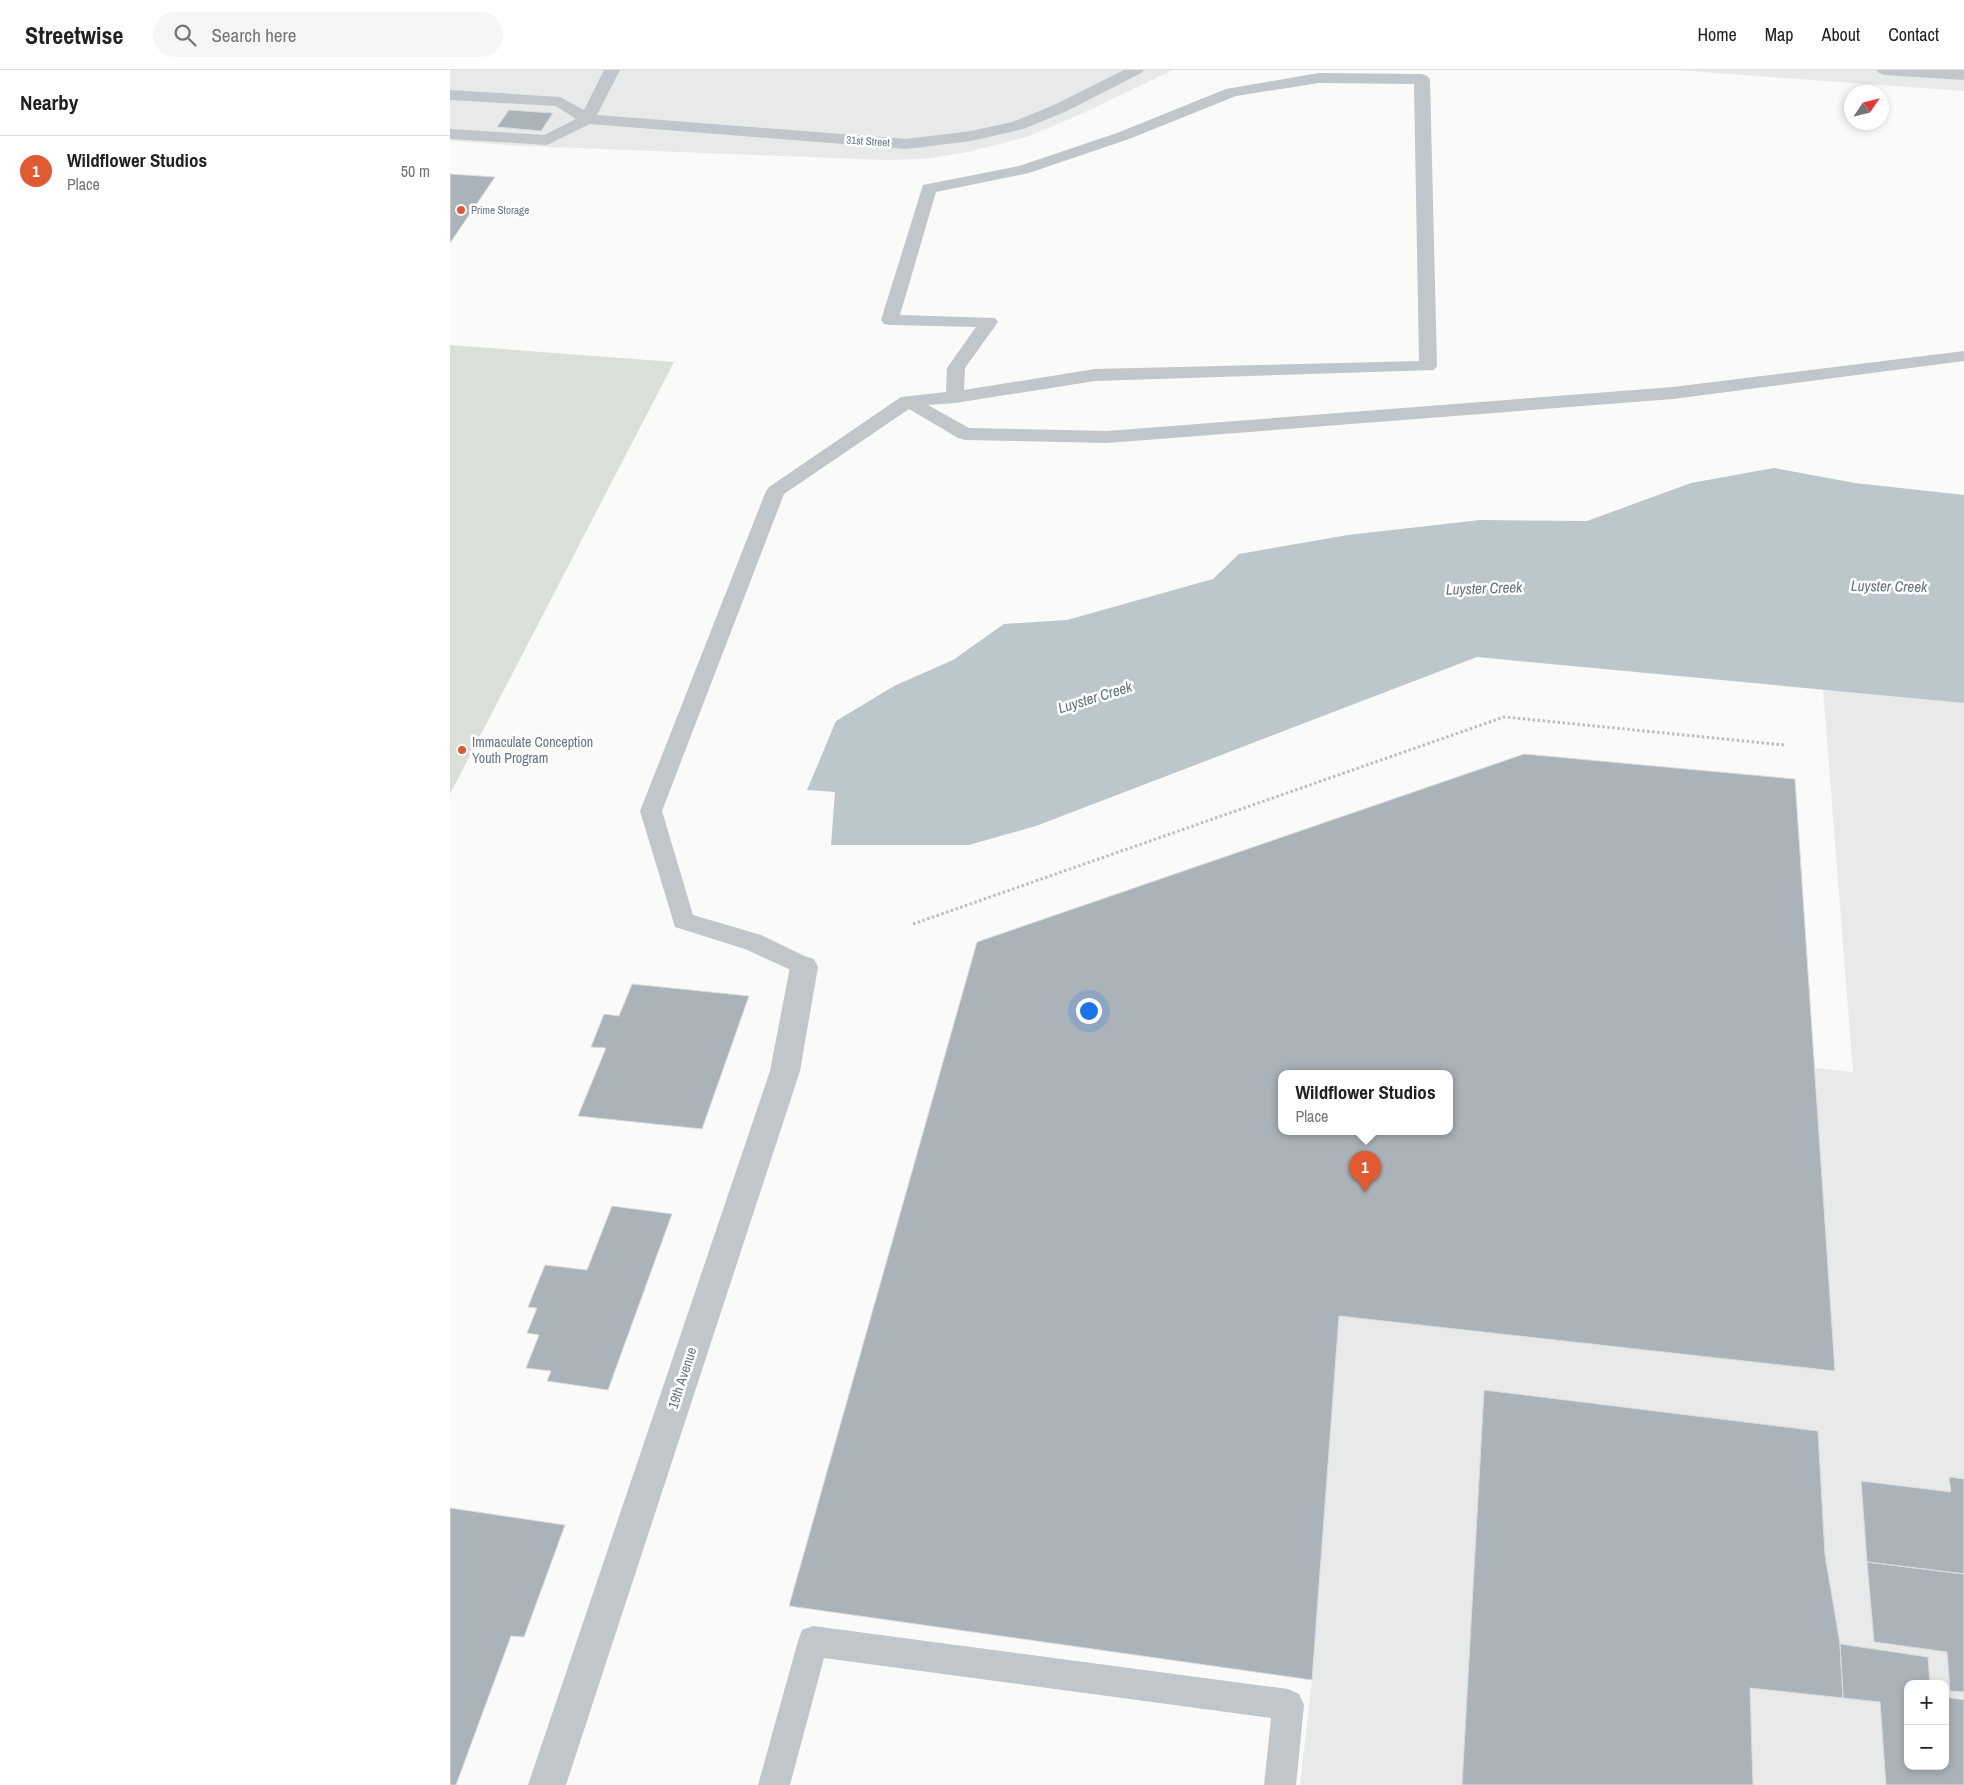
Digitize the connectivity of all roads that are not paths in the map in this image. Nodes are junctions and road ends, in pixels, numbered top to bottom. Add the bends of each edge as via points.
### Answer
1 (612, 70) edge
2 (1136, 70) edge
3 (1884, 70) edge
4 (1964, 75) edge
5 (450, 95) edge
6 (587, 119) junction
7 (450, 134) edge
8 (1964, 356) edge
9 (955, 397) junction
10 (908, 401) junction
11 (804, 967) joint
12 (547, 1785) edge
13 (774, 1785) edge
14 (1280, 1785) edge

1 - 6 lane
2 - 6 lane, 31st Street via 1033,120 959,138 906,144
3 - 4 lane
5 - 6 lane, 31st Street via 560,102
6 - 7 lane via 547,140
8 - 10 lane via 1673,393 1107,437 964,434
9 - 9 lane via 1095,375 1428,366 1422,79 1319,78 1232,92 1123,136 1023,170 929,189 890,320 989,322 956,368
9 - 10 lane
10 - 11 lane via 776,491 651,811 683,921 753,942
11 - 12 street, 19th Avenue via 785,1071
13 - 14 lane via 813,1641 1288,1705

